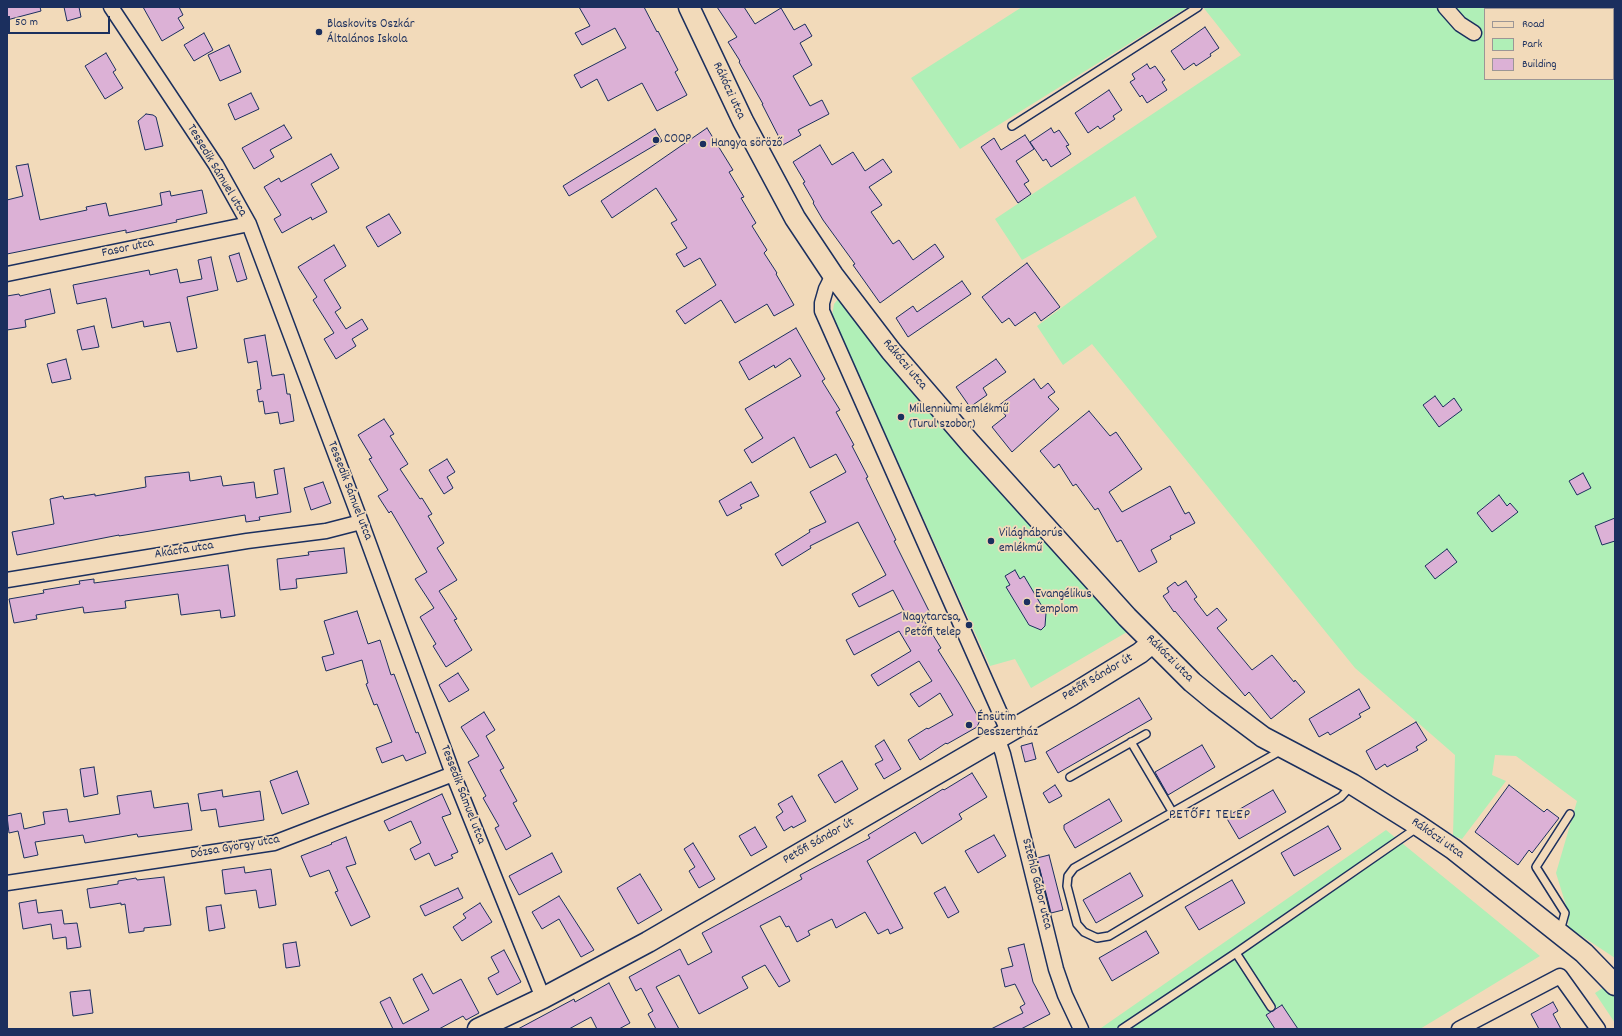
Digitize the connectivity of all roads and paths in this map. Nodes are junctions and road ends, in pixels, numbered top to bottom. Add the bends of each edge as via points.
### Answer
1 (111, 7) edge
2 (689, 7) edge
3 (1198, 7) edge
4 (1445, 7) edge
5 (1474, 33) dead end
6 (1012, 126) dead end
7 (249, 224) junction
8 (7, 274) edge
9 (833, 275) junction
10 (361, 522) junction
11 (7, 580) edge
12 (1152, 643) junction
13 (1003, 734) junction
14 (1146, 734) dead end
15 (1131, 742) junction
16 (1284, 749) junction
17 (453, 774) junction
18 (1070, 777) dead end
19 (1352, 784) junction
20 (1173, 813) junction
21 (1570, 814) dead end
22 (1419, 826) junction
23 (7, 883) edge
24 (1560, 933) junction
25 (1236, 953) junction
26 (1615, 985) edge
27 (543, 998) junction
28 (1271, 1006) dead end
29 (478, 1029) edge
30 (1080, 1029) edge
31 (1122, 1029) edge
32 (1459, 1029) edge
33 (1598, 1029) edge

1 - 7 street, Tessedik Sámuel utca via 216,165
2 - 9 main road, Rákóczi utca via 746,128 795,218
3 - 6 lane
4 - 5 street via 1460,24
7 - 8 street, Fasor utca
7 - 10 street, Tessedik Sámuel utca
9 - 12 main road, Rákóczi utca via 891,351 971,444
9 - 13 street via 826,289 822,311
10 - 11 street, Akácfa utca via 326,531 247,541
10 - 17 street, Tessedik Sámuel utca
12 - 13 main road, Petőfi Sándor út via 1072,695
12 - 16 main road, Rákóczi utca via 1215,701 1263,737
13 - 27 main road, Petőfi Sándor út via 648,942
13 - 30 street, Sztehlo Gábor utca via 1003,754 1056,969
14 - 15 lane
15 - 18 lane
15 - 20 lane
16 - 19 main road, Rákóczi utca
16 - 20 lane
17 - 23 street, Dózsa György utca via 274,844
17 - 27 street, Tessedik Sámuel utca
19 - 20 lane via 1341,797 1109,936 1088,936 1077,924 1067,886 1068,876 1082,863
19 - 22 main road, Rákóczi utca
21 - 24 lane via 1536,868 1565,913
22 - 24 main road, Rákóczi utca
22 - 25 lane
24 - 26 main road, Rákóczi utca
25 - 28 lane
25 - 31 lane
27 - 29 main road, Petőfi Sándor út
32 - 33 street via 1560,976

